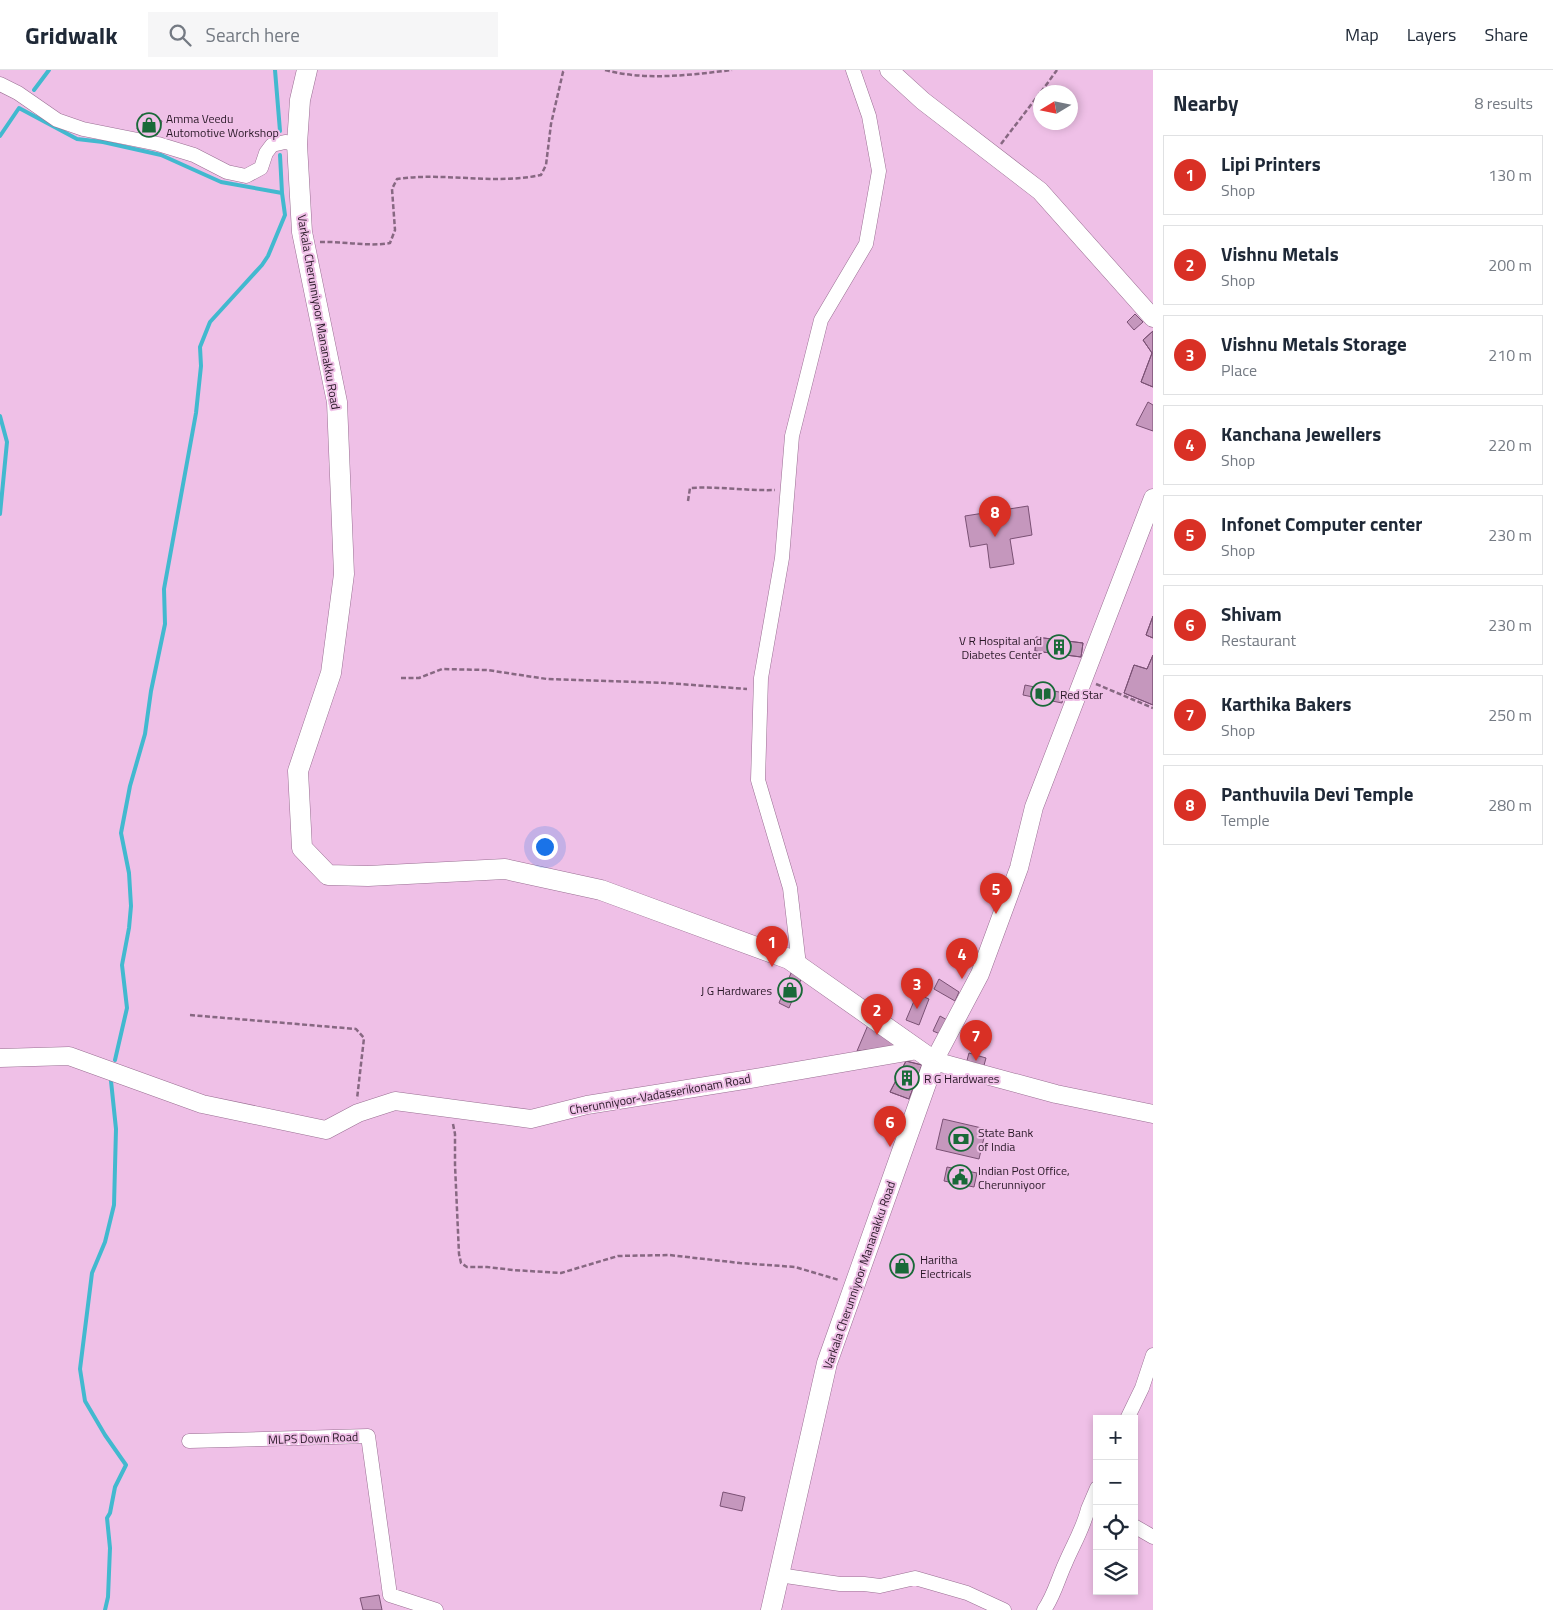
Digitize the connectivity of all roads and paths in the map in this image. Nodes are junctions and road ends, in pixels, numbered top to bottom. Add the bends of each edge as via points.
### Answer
1 (307, 70) edge
2 (565, 70) edge
3 (605, 70) edge
4 (732, 70) edge
5 (852, 70) edge
6 (889, 70) edge
7 (1057, 70) edge
8 (0, 84) edge
9 (1047, 85) edge
10 (1033, 103) edge
11 (297, 144) junction
12 (992, 155) junction
13 (304, 242) junction
14 (1153, 318) edge
15 (788, 492) junction
16 (1153, 498) edge
17 (688, 501) dead end
18 (401, 678) dead end
19 (1083, 679) junction
20 (761, 690) junction
21 (1153, 708) edge
22 (799, 965) junction
23 (190, 1015) dead end
24 (918, 1050) junction
25 (0, 1058) edge
26 (934, 1061) junction
27 (449, 1109) junction
28 (358, 1113) junction
29 (1153, 1114) edge
30 (854, 1285) junction
31 (1153, 1355) edge
32 (1129, 1415) edge
33 (189, 1441) dead end
34 (1092, 1509) edge
35 (1138, 1528) edge
36 (1153, 1537) edge
37 (779, 1575) junction
38 (436, 1610) edge
39 (771, 1610) edge
40 (1004, 1610) edge
41 (1044, 1610) edge

1 - 11 main road, Varkala Cherunniyoor Mananakku Road via 300,100
2 - 13 path via 550,124 546,166 541,175 526,178 449,176 397,179 392,188 394,230 390,243
3 - 4 path via 666,77
5 - 15 street via 870,116 879,171 866,244 821,320 792,436
6 - 12 street via 923,102
7 - 9 path
8 - 11 street via 57,120 83,129 158,144 246,176 261,168 272,144
10 - 12 path
11 - 13 main road, Varkala Cherunniyoor Mananakku Road
12 - 14 street via 1040,191
13 - 22 main road, Varkala Cherunniyoor Mananakku Road via 336,402 344,574 331,673 298,770 302,848 328,875 505,869 601,890
15 - 17 path via 690,488
15 - 20 street via 782,558
16 - 19 street, Varkala Cherunniyoor Mananakku Road
18 - 20 path via 419,678 442,669 487,670 547,679 638,681
19 - 21 path
19 - 26 street, Varkala Cherunniyoor Mananakku Road via 1034,807 1019,868 980,974
20 - 22 street via 758,780 790,888
22 - 24 main road, Varkala Cherunniyoor Mananakku Road
23 - 28 path via 356,1030 364,1038 357,1091
24 - 26 main road, Varkala Cherunniyoor Mananakku Road
24 - 27 street, Cherunniyoor-Vadasserikonam Road via 587,1105 531,1120
25 - 28 street, Cherunniyoor-Vadasserikonam Road via 69,1056 202,1104 326,1130
26 - 29 street via 1056,1094
26 - 30 main road, Varkala Cherunniyoor Mananakku Road
27 - 28 street, Cherunniyoor-Vadasserikonam Road via 395,1101
27 - 30 path via 455,1134 459,1254 461,1263 468,1267 561,1272 618,1256 669,1255 795,1267
30 - 37 main road, Varkala Cherunniyoor Mananakku Road via 827,1363
31 - 32 street
33 - 38 street, MLPS Down Road via 368,1436 390,1595
34 - 41 street
35 - 36 street
37 - 39 main road, Varkala Cherunniyoor Mananakku Road
37 - 40 street via 880,1586 915,1578 967,1593

